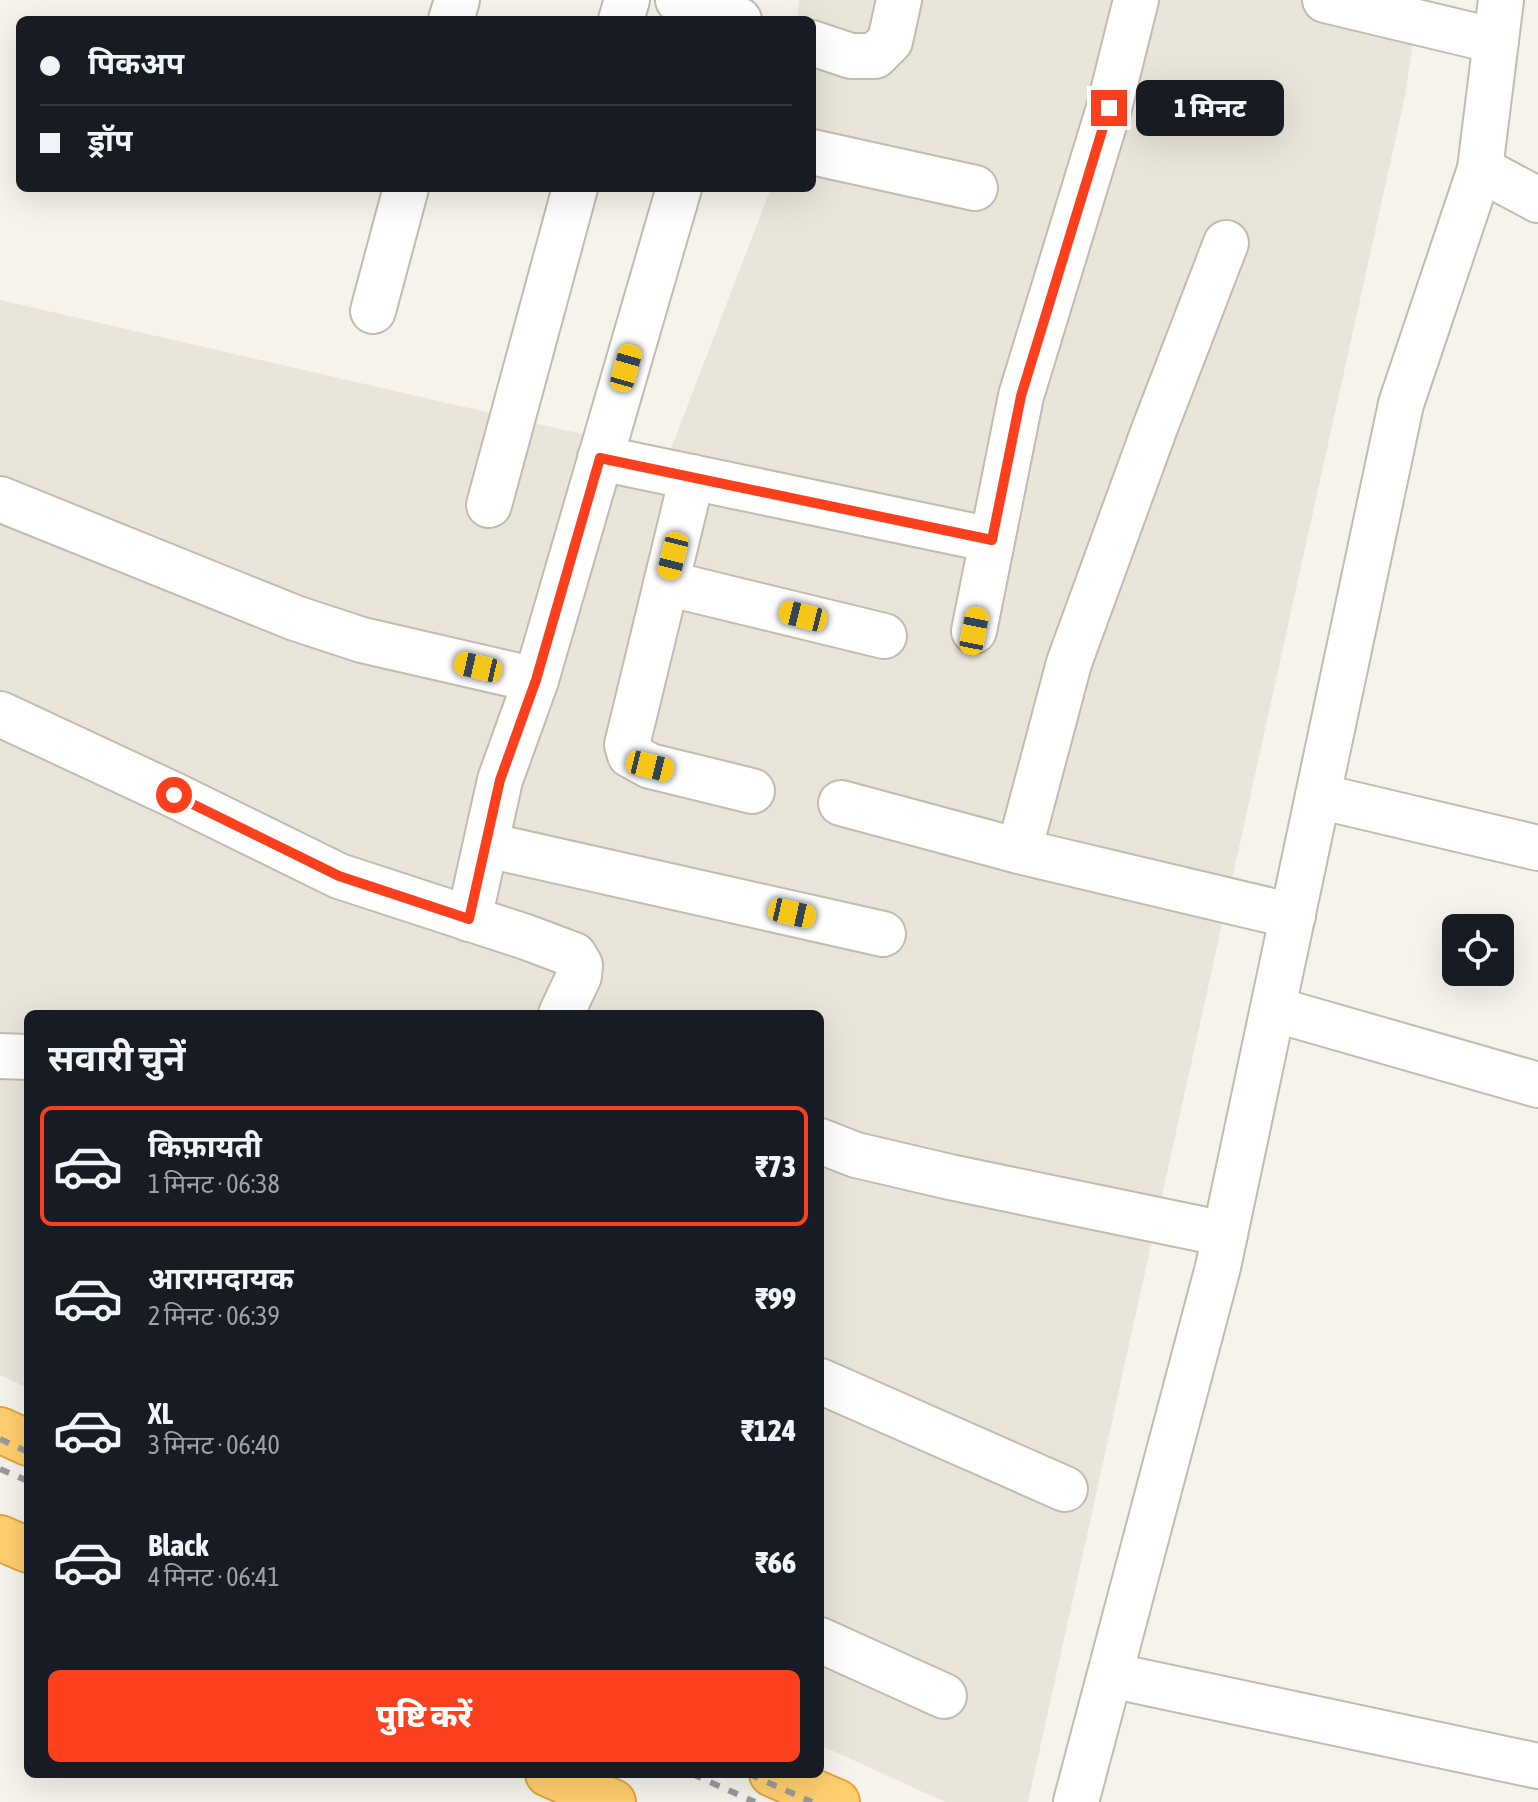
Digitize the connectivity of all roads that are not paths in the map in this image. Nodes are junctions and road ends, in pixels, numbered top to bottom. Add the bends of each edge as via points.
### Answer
1 (678, 0) edge
2 (899, 0) edge
3 (1136, 0) edge
4 (1325, 0) edge
5 (723, 16) edge
6 (1498, 20) edge
7 (816, 44) edge
8 (816, 153) edge
9 (1480, 169) junction
10 (975, 188) dead end
11 (405, 192) edge
12 (574, 192) edge
13 (678, 192) edge
14 (1538, 200) edge
15 (1226, 243) dead end
16 (373, 311) dead end
17 (600, 458) junction
18 (692, 477) junction
19 (0, 499) edge
20 (489, 505) dead end
21 (992, 540) junction
22 (666, 583) junction
23 (974, 631) dead end
24 (884, 636) dead end
25 (536, 680) junction
26 (0, 714) edge
27 (752, 791) dead end
28 (1318, 796) junction
29 (841, 803) dead end
30 (487, 845) junction
31 (1538, 848) edge
32 (1019, 851) junction
33 (1293, 916) junction
34 (469, 919) junction
35 (883, 934) dead end
36 (1273, 1009) junction
37 (563, 1010) edge
38 (0, 1056) edge
39 (24, 1057) edge
40 (1538, 1085) edge
41 (824, 1143) edge
42 (1225, 1234) junction
43 (824, 1383) edge
44 (0, 1430) edge
45 (24, 1441) edge
46 (1065, 1489) dead end
47 (0, 1538) edge
48 (24, 1548) edge
49 (824, 1642) edge
50 (1110, 1675) junction
51 (944, 1696) dead end
52 (1538, 1766) edge
53 (557, 1778) edge
54 (781, 1778) edge
55 (613, 1802) edge
56 (837, 1802) edge
57 (1076, 1802) edge

1 - 5 street
2 - 7 street via 890,41 875,56 851,56
3 - 21 street via 1021,396
4 - 6 street
6 - 9 street
8 - 10 street
9 - 14 street
9 - 28 street via 1401,404
11 - 16 street
12 - 20 street
13 - 17 street
15 - 32 street via 1069,663
17 - 18 street
17 - 25 street
18 - 21 street
18 - 22 street
19 - 25 street via 295,618 362,640
21 - 23 street
22 - 24 street
22 - 27 street via 627,745 630,755 650,766
25 - 30 street via 500,780
26 - 34 street via 339,876
28 - 31 street
28 - 33 street
29 - 32 street
30 - 34 street
30 - 35 street
32 - 33 street
33 - 36 street
34 - 37 street via 574,955 579,976
36 - 40 street
36 - 42 street
38 - 39 street
41 - 42 street via 923,1171
42 - 50 street
43 - 46 street
44 - 45 highway
47 - 48 highway
49 - 51 street
50 - 52 street
50 - 57 street
53 - 55 highway
54 - 56 highway

